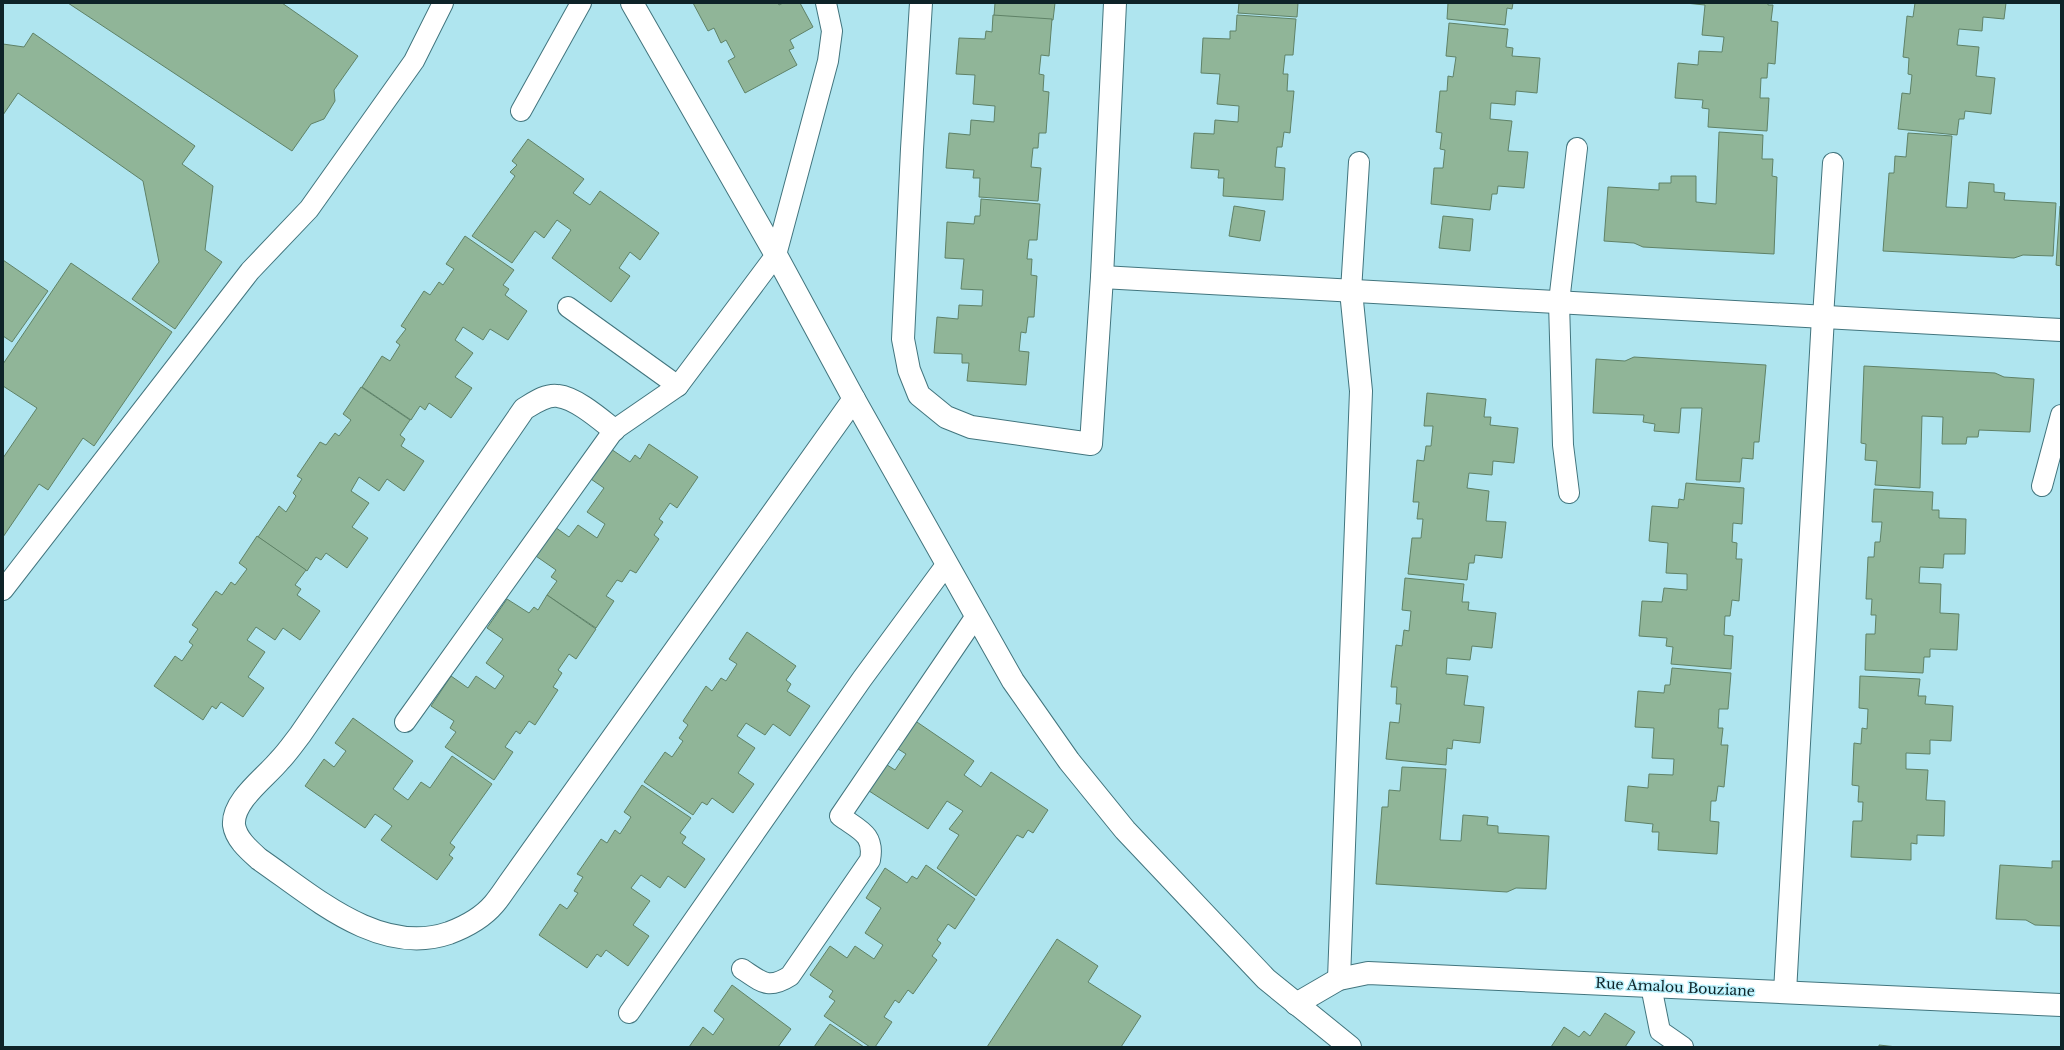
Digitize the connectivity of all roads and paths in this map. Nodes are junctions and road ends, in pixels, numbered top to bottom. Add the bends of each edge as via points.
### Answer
1 (443, 3) edge
2 (581, 3) edge
3 (632, 3) edge
4 (826, 3) edge
5 (921, 3) edge
6 (1115, 3) edge
7 (521, 111) dead end
8 (1577, 148) dead end
9 (1359, 162) dead end
10 (1833, 163) dead end
11 (776, 255) junction
12 (1102, 277) junction
13 (1351, 291) junction
14 (1559, 302) junction
15 (568, 307) dead end
16 (1823, 317) junction
17 (2061, 330) edge
18 (678, 386) junction
19 (854, 399) junction
20 (2061, 415) edge
21 (614, 430) junction
22 (2042, 486) dead end
23 (1569, 493) dead end
24 (946, 565) junction
25 (3, 590) edge
26 (976, 616) junction
27 (405, 722) dead end
28 (742, 969) dead end
29 (1339, 979) junction
30 (1651, 986) junction
31 (1785, 992) junction
32 (1296, 1004) junction
33 (2061, 1005) edge
34 (629, 1013) dead end
35 (1350, 1047) edge
36 (1684, 1047) edge

1 - 25 lane via 414,61 309,209 250,271
2 - 7 lane
3 - 11 street
4 - 11 lane via 832,31 828,61
5 - 12 street via 903,339 909,370 919,395 946,418 972,427 1091,444
6 - 12 street
8 - 14 lane
9 - 13 lane
10 - 16 lane
11 - 18 lane
11 - 19 street
12 - 13 street
13 - 14 street
13 - 29 street via 1361,391
14 - 16 street
14 - 23 lane via 1563,445
15 - 18 lane
16 - 17 street
16 - 31 street
18 - 21 lane
19 - 21 street via 497,899 471,923 459,930 430,938 389,936 352,921 259,859 246,847 234,825 240,804 300,735 524,409 540,399 558,396 582,406
19 - 24 street
20 - 22 lane
21 - 27 lane
24 - 26 street
24 - 34 lane via 862,679
26 - 28 lane via 840,816 869,837 873,848 870,860 790,976 778,984 762,982
26 - 32 street via 1013,681 1069,761 1125,830 1266,979
29 - 30 street, Rue Amalou Bouziane via 1368,974
29 - 32 street, Rue Amalou Bouziane
30 - 31 street, Rue Amalou Bouziane
30 - 36 lane via 1660,1031
31 - 33 street, Rue Amalou Bouziane
32 - 35 street

